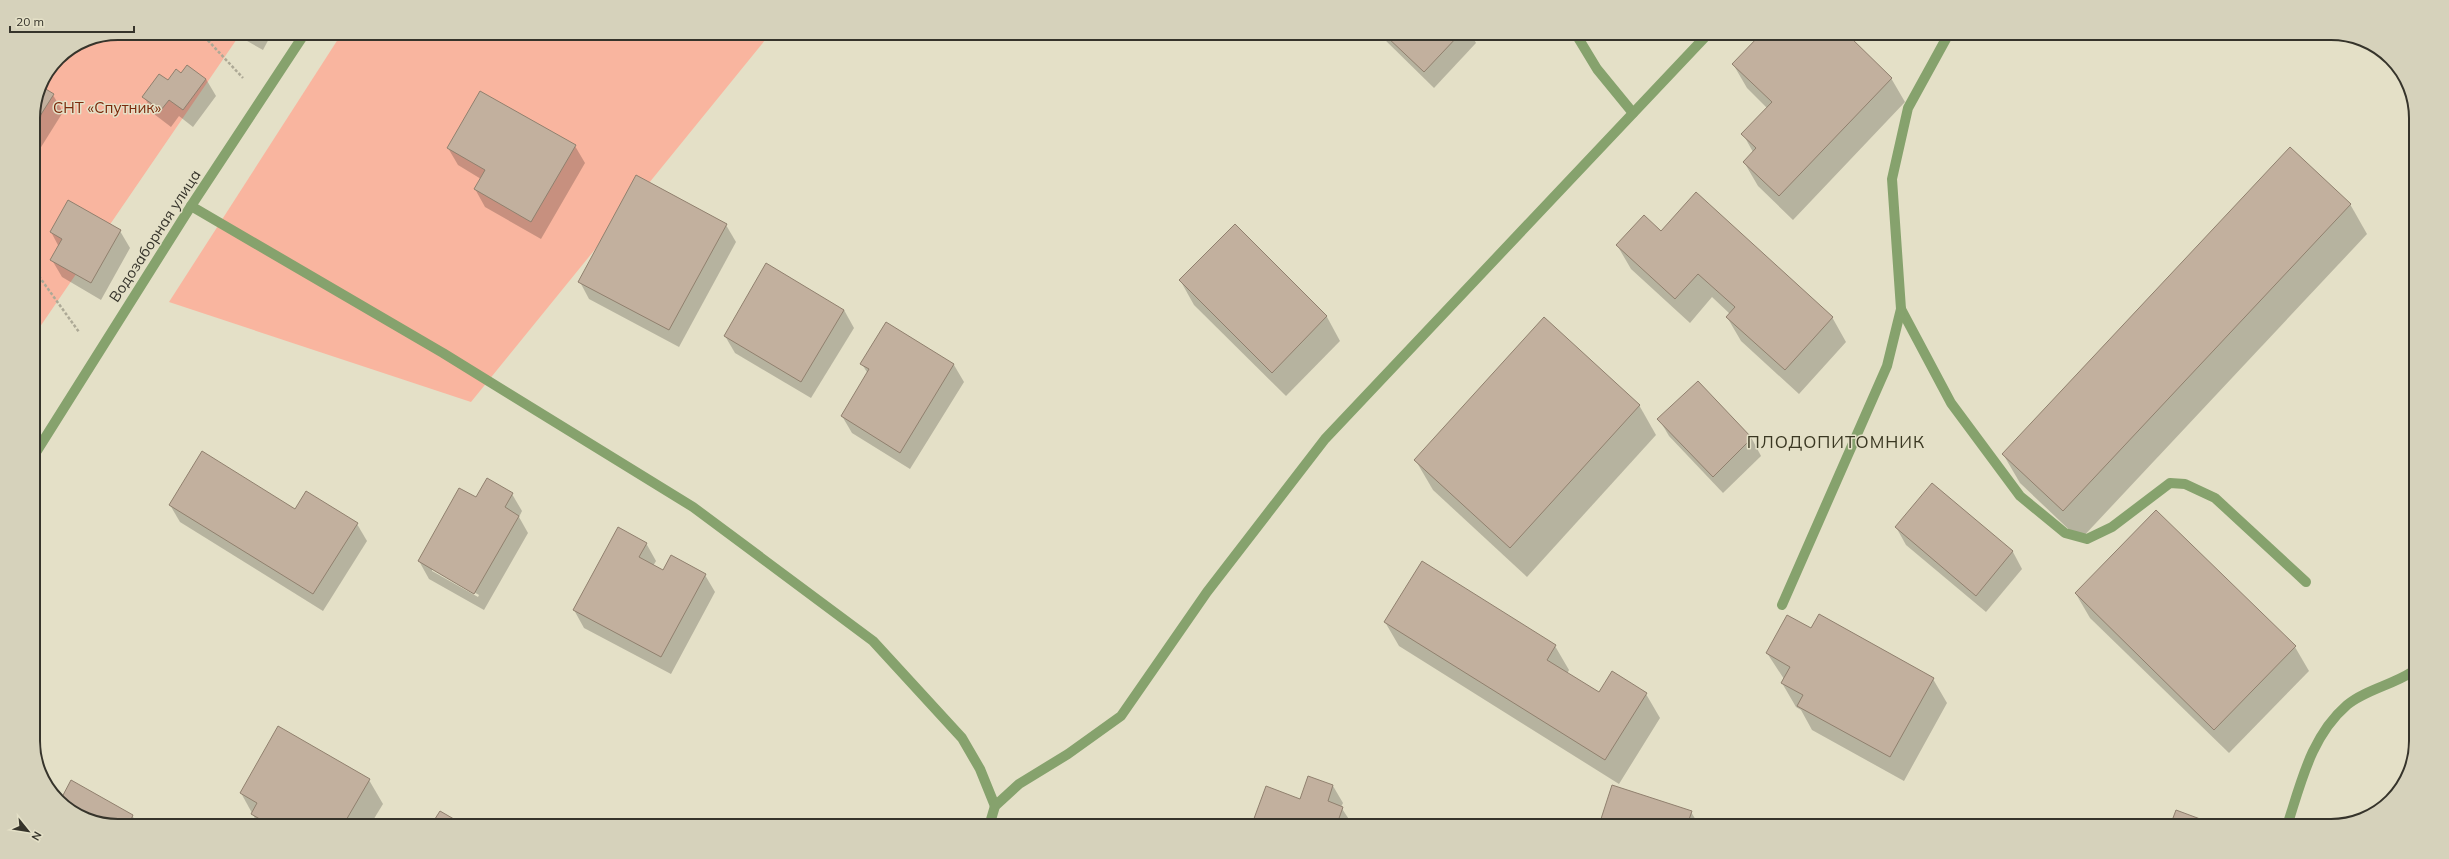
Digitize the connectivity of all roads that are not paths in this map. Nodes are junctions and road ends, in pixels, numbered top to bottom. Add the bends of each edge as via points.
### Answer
1 (301, 40) edge
2 (1579, 40) edge
3 (1702, 40) edge
4 (1945, 40) edge
5 (1633, 113) junction
6 (191, 206) junction
7 (1900, 309) junction
8 (40, 447) edge
9 (2306, 582) dead end
10 (1782, 605) dead end
11 (2409, 674) edge
12 (995, 806) junction
13 (991, 819) edge
14 (2289, 819) edge

1 - 6 street, Водозаборная улица
2 - 5 street via 1597,69
3 - 5 street
4 - 7 street via 1908,108 1892,179
5 - 12 street via 1325,439 1207,592 1121,716 1068,754 1019,784
6 - 8 street, Водозаборная улица
6 - 12 street via 443,353 693,507 874,641 962,738 980,769
7 - 9 street via 1951,403 2001,471 2020,496 2065,533 2087,539 2112,527 2170,483 2185,484 2215,498
7 - 10 street via 1887,366
11 - 14 street via 2396,683 2348,705 2322,733 2305,769
12 - 13 street

